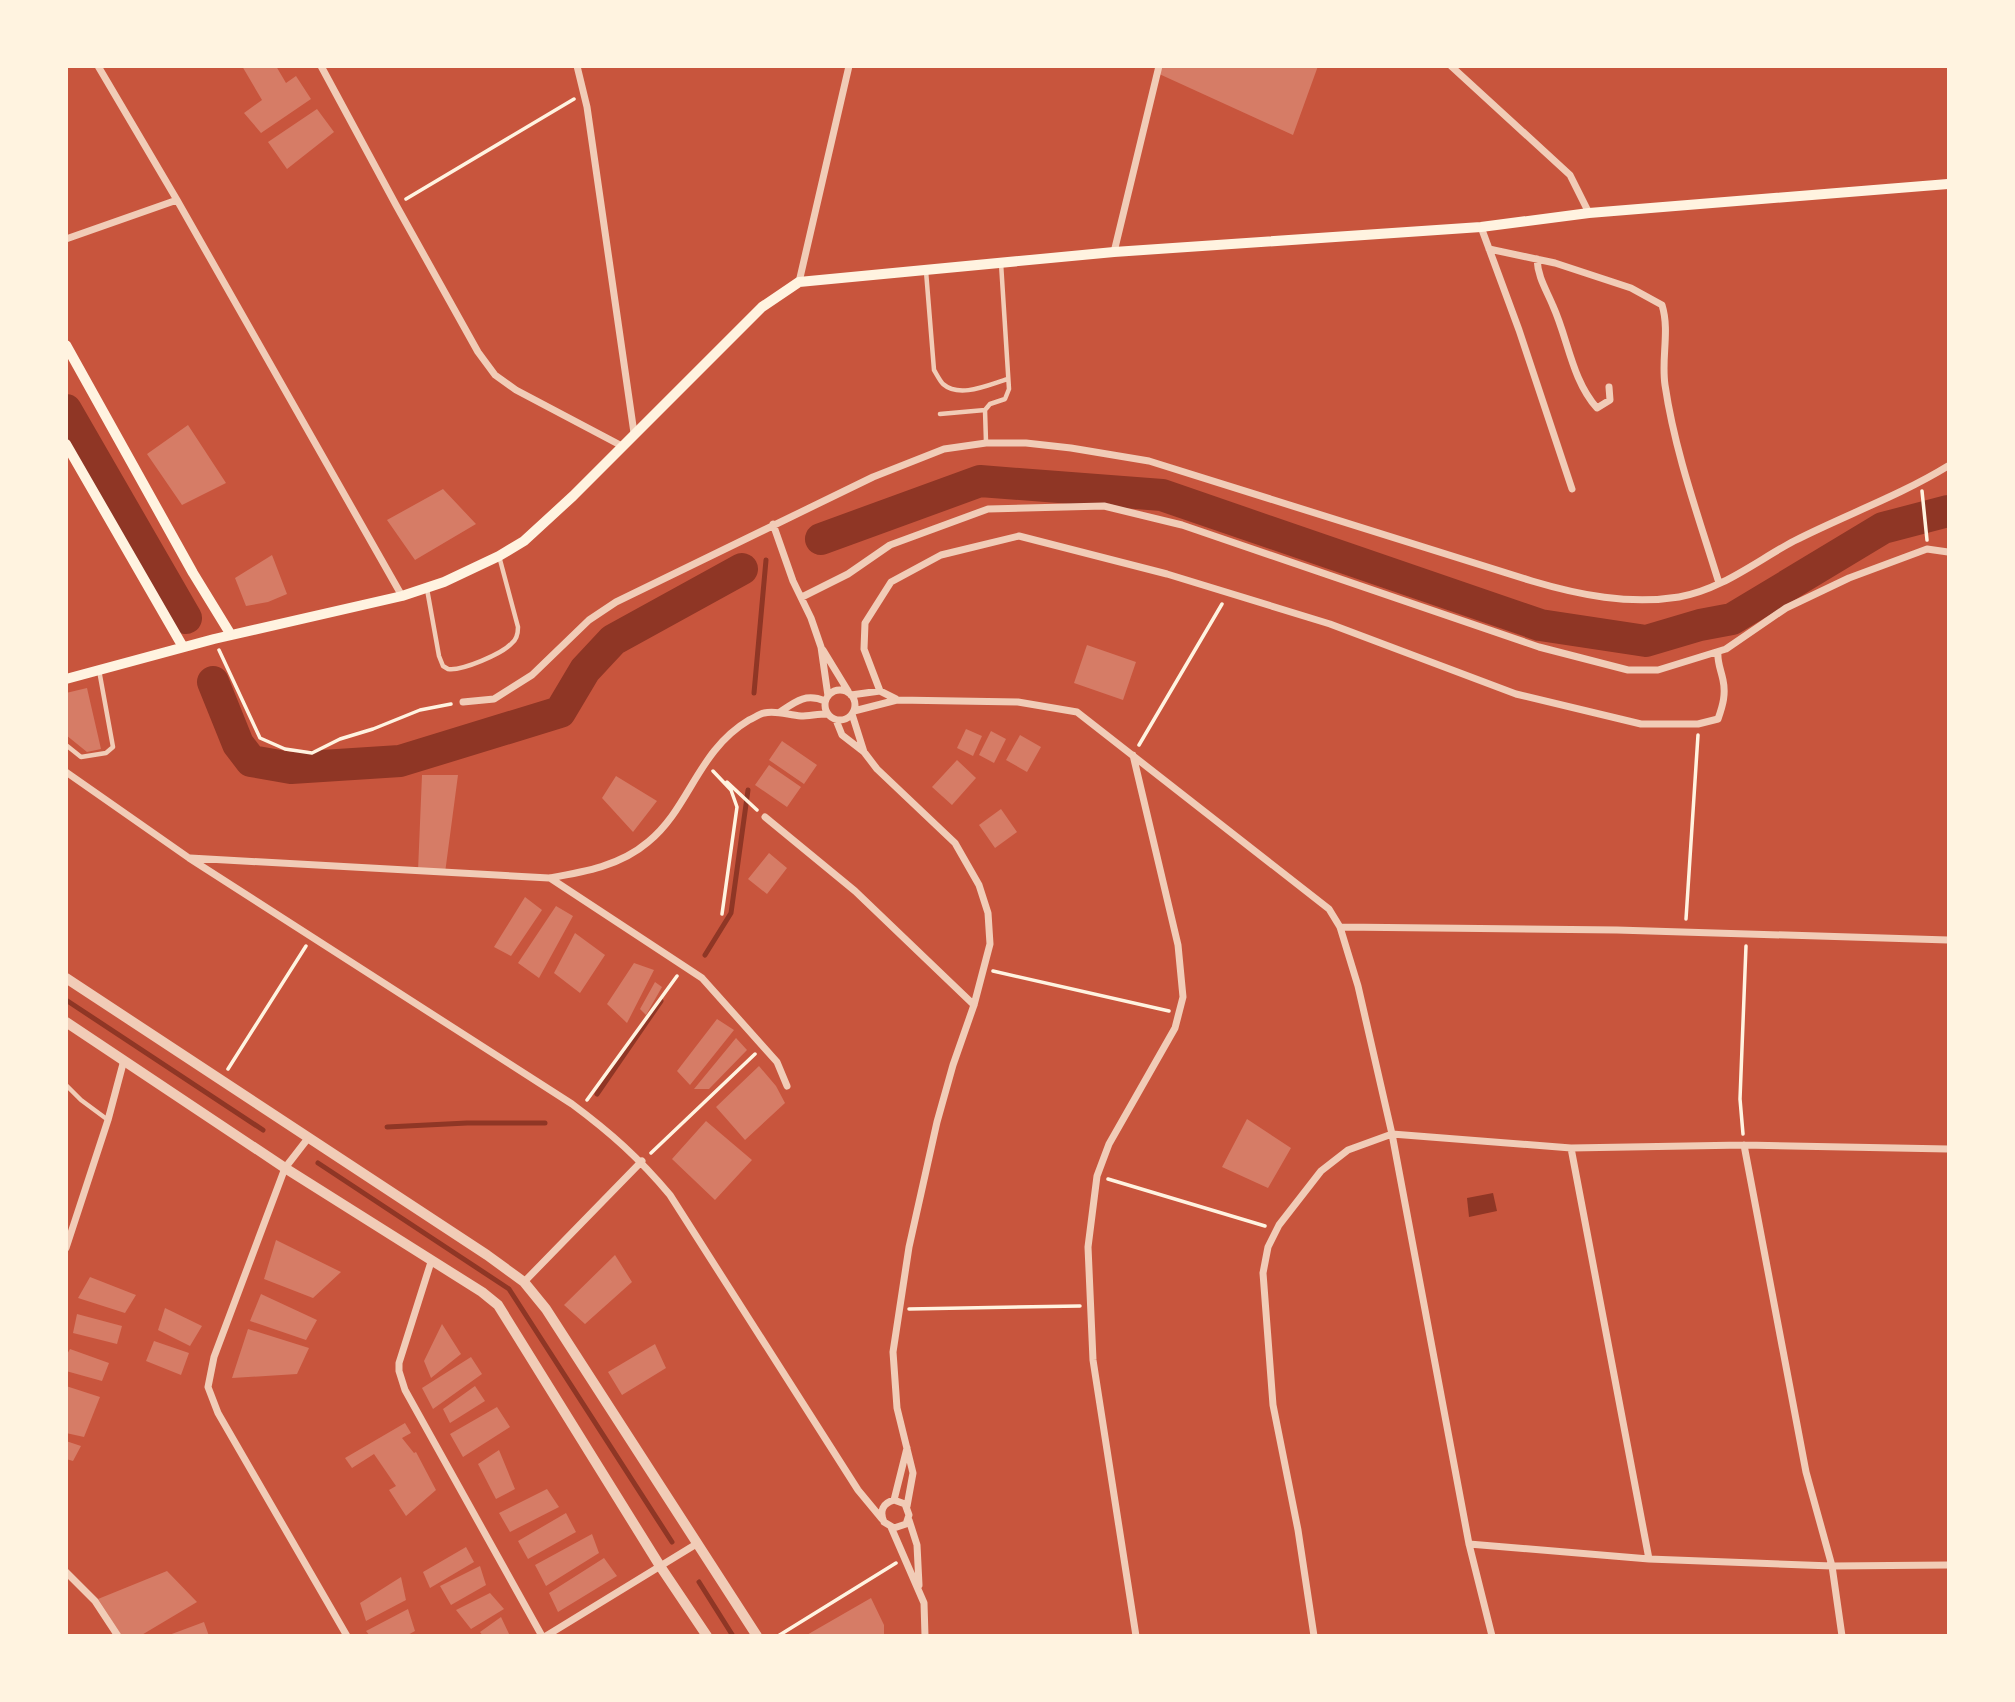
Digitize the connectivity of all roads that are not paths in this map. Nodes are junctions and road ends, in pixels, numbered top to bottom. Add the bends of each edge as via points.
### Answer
1 (98, 66) edge
2 (321, 66) edge
3 (576, 66) edge
4 (849, 66) edge
5 (1158, 66) edge
6 (1451, 66) edge
7 (1948, 184) edge
8 (177, 200) junction
9 (1589, 213) junction
10 (1480, 227) junction
11 (66, 239) edge
12 (1489, 249) junction
13 (1114, 252) junction
14 (1537, 259) junction
15 (1001, 263) junction
16 (926, 269) junction
17 (799, 282) junction
18 (66, 345) edge
19 (1008, 379) junction
20 (1609, 387) dead end
21 (985, 410) junction
22 (940, 414) dead end
23 (634, 433) junction
24 (986, 443) junction
25 (66, 444) edge
26 (622, 446) junction
27 (1948, 467) edge
28 (1572, 489) dead end
29 (773, 524) junction
30 (1948, 552) edge
31 (499, 556) junction
32 (1719, 583) junction
33 (427, 588) junction
34 (402, 596) junction
35 (802, 597) junction
36 (231, 635) junction
37 (183, 647) junction
38 (821, 647) junction
39 (1718, 652) junction
40 (99, 670) junction
41 (66, 679) edge
42 (880, 691) junction
43 (850, 694) junction
44 (826, 699) junction
45 (897, 700) junction
46 (463, 702) road end
47 (779, 712) junction
48 (853, 713) junction
49 (827, 714) junction
50 (836, 720) junction
51 (66, 745) edge
52 (864, 752) junction
53 (1133, 754) junction
54 (66, 772) edge
55 (765, 817) road end
56 (189, 858) junction
57 (549, 878) junction
58 (1340, 927) junction
59 (1948, 940) edge
60 (66, 978) edge
61 (974, 1004) junction
62 (66, 1022) edge
63 (124, 1060) junction
64 (66, 1085) edge
65 (787, 1086) dead end
66 (108, 1120) junction
67 (1392, 1134) junction
68 (309, 1137) junction
69 (1744, 1145) junction
70 (1571, 1148) junction
71 (1948, 1149) edge
72 (642, 1161) junction
73 (285, 1168) junction
74 (66, 1248) edge
75 (430, 1262) junction
76 (524, 1282) junction
77 (907, 1447) junction
78 (894, 1500) junction
79 (907, 1506) junction
80 (882, 1519) junction
81 (909, 1520) junction
82 (891, 1527) junction
83 (698, 1544) junction
84 (1469, 1544) junction
85 (1649, 1559) junction
86 (1948, 1565) edge
87 (660, 1566) junction
88 (1832, 1566) junction
89 (66, 1572) edge
90 (920, 1589) junction
91 (118, 1636) edge
92 (347, 1636) edge
93 (544, 1636) edge
94 (707, 1636) edge
95 (757, 1636) edge
96 (925, 1636) edge
97 (1136, 1636) edge
98 (1314, 1636) edge
99 (1492, 1636) edge
100 (1843, 1636) edge

1 - 8 street
2 - 26 street via 478,352 495,374 516,390
3 - 23 street via 584,93
4 - 17 street
5 - 13 street
6 - 9 street via 1570,174
7 - 9 main road
8 - 11 street
8 - 34 street
9 - 10 main road
10 - 12 street
10 - 13 main road
12 - 14 street
12 - 28 street
13 - 15 main road
14 - 20 street via 1538,273 1586,396 1597,408 1610,400
14 - 32 street via 1631,288 1662,305 1667,319 1662,366 1675,441
15 - 16 main road
15 - 19 lane
16 - 17 main road
16 - 19 lane via 934,370 942,383 964,391
17 - 23 main road via 762,307
18 - 36 main road
19 - 21 lane via 1005,399
21 - 22 lane
21 - 24 lane
23 - 26 main road
24 - 29 street via 944,449
24 - 32 street via 1060,446 1149,461 1576,594 1629,600 1680,597
25 - 37 main road
26 - 31 main road via 524,541
27 - 32 street
29 - 35 street
29 - 46 street via 616,602 589,620 532,675 494,699
30 - 39 street via 1927,549 1849,578 1786,608
31 - 33 main road
31 - 33 lane via 518,628 513,643 502,651 461,668 443,666
33 - 34 main road
34 - 36 main road
35 - 38 street
35 - 39 street via 848,574 890,545 988,509 1104,506 1182,525 1539,647 1628,670 1658,670
36 - 37 main road
37 - 40 main road
38 - 43 street
38 - 44 street
39 - 42 street via 1724,702 1718,719 1698,724 1642,724 1516,694 1330,624 1167,574 1019,536 942,555 891,582 865,622 864,649
40 - 41 main road
40 - 51 lane via 113,747 82,757
42 - 43 street
42 - 45 street
43 - 44 street via 838,690
43 - 48 street via 855,703
44 - 47 street via 805,698
44 - 49 street
45 - 48 street
45 - 53 street via 1018,702 1077,712
47 - 49 street
47 - 57 street via 762,713 736,729 705,761 674,814 649,842 610,865
48 - 50 street
48 - 52 street
49 - 50 street
50 - 52 street via 842,735
52 - 61 street via 955,843 979,886 988,913 990,944
53 - 58 street via 1329,909
53 - 97 street via 1178,945 1183,997 1175,1028 1109,1144 1097,1176 1088,1247 1093,1360
54 - 56 street
55 - 61 street via 855,891
56 - 57 street
56 - 72 street via 579,1110
57 - 65 street via 702,978 777,1062
58 - 59 street
58 - 67 street
60 - 68 street
61 - 77 street via 937,1122 909,1247 893,1352 897,1408
62 - 63 street
63 - 66 street
63 - 73 street
64 - 66 lane
66 - 74 street
67 - 70 street
67 - 84 street
67 - 98 street via 1348,1150 1321,1171 1277,1229 1263,1273 1273,1405
68 - 73 street
68 - 76 street
69 - 70 street
69 - 71 street
69 - 88 street via 1806,1472
70 - 85 street
72 - 76 street
72 - 80 street via 670,1195 858,1490
73 - 75 street
73 - 92 street via 214,1357 208,1387 218,1413
75 - 87 street via 482,1292 506,1316
75 - 93 street via 399,1371
76 - 83 street
77 - 78 street
77 - 79 street via 914,1473
78 - 79 street
78 - 80 street via 884,1507
79 - 81 street
80 - 82 street
81 - 82 street
81 - 90 street
82 - 90 street
83 - 87 street
83 - 95 street
84 - 85 street
84 - 99 street
85 - 88 street
86 - 88 street
87 - 93 street
87 - 94 street
88 - 100 street
89 - 91 street via 95,1601
90 - 96 street

